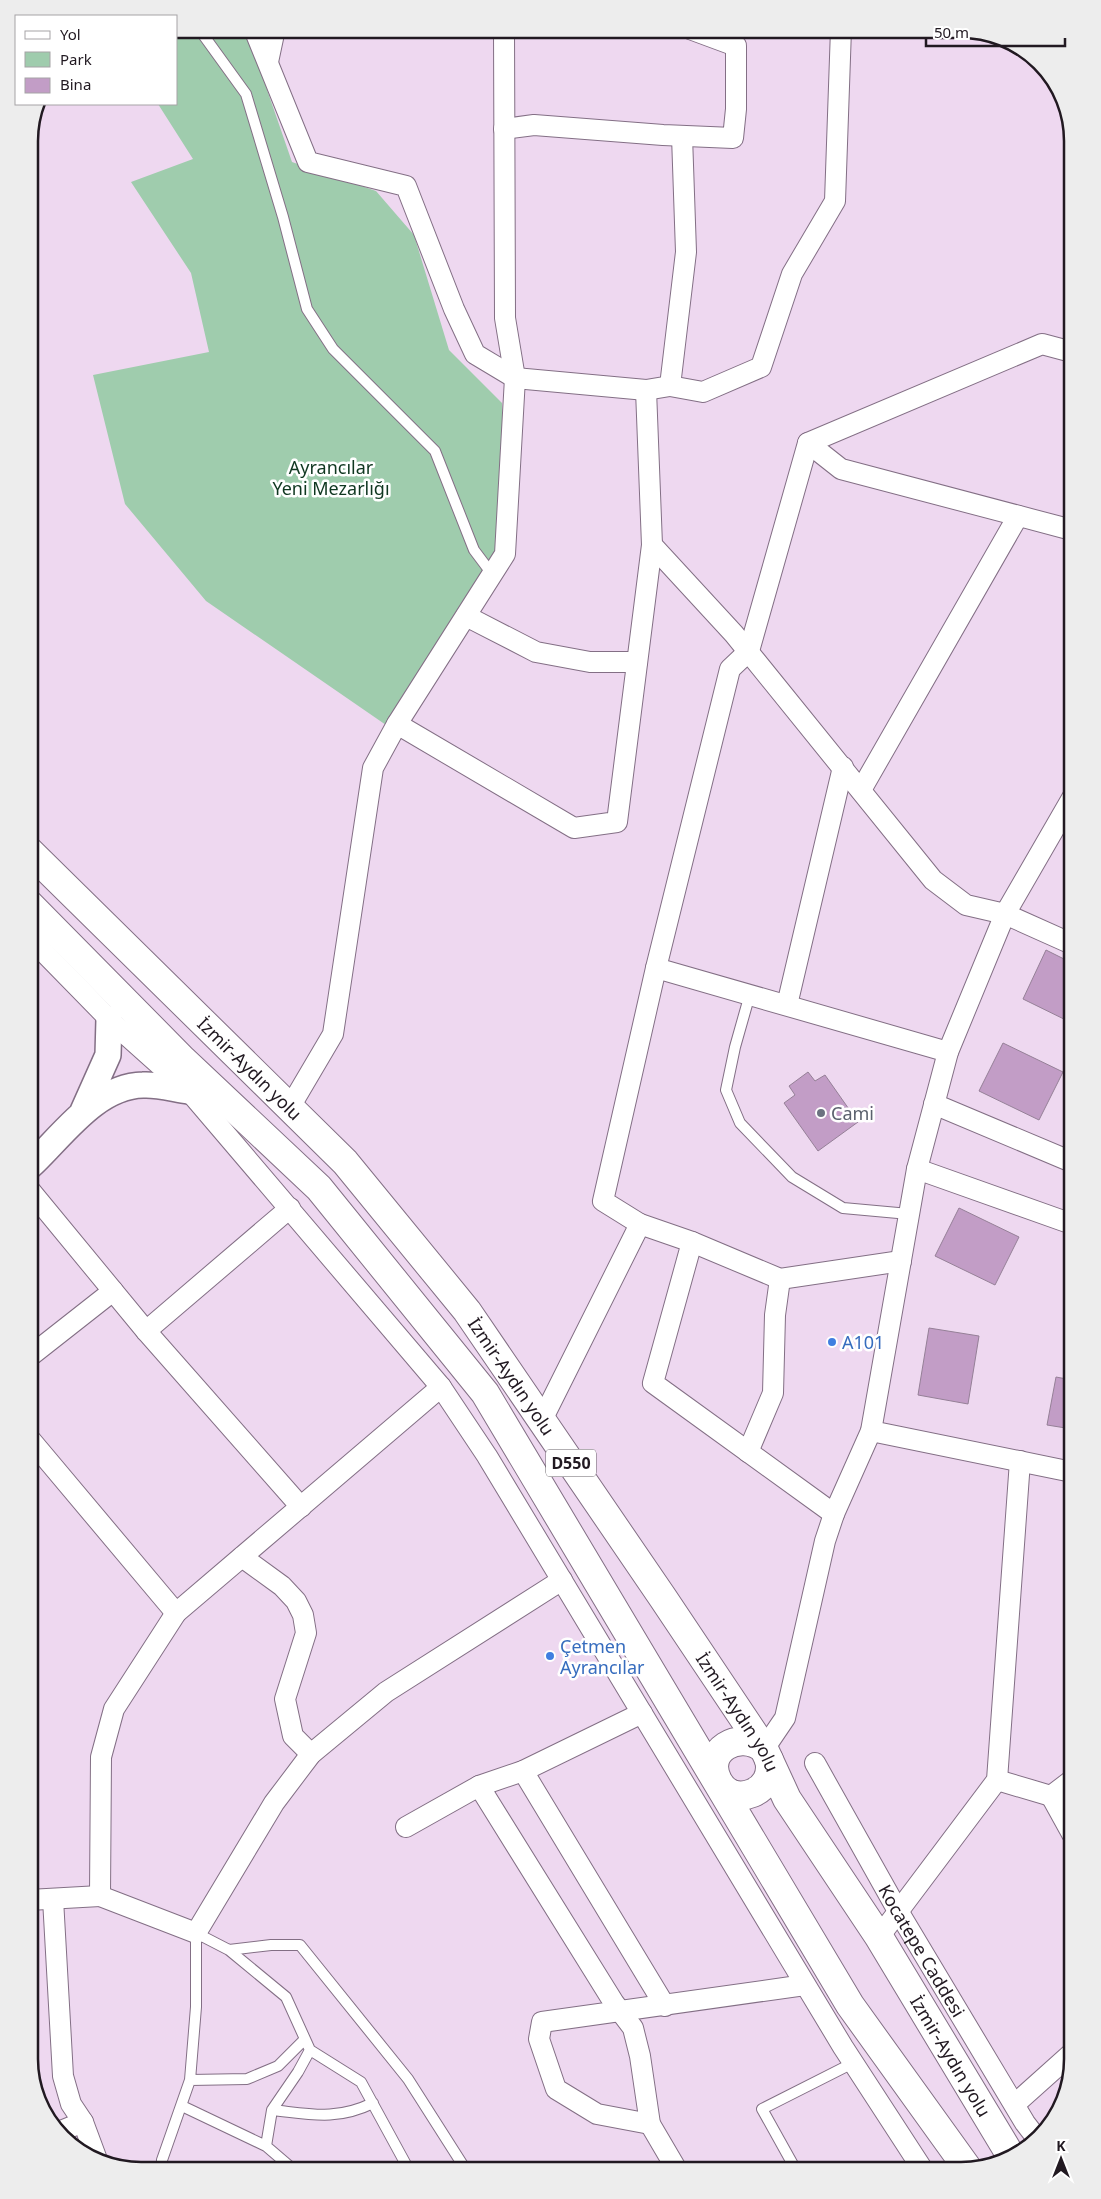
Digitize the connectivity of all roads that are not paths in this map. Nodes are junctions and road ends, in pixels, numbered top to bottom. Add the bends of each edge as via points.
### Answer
1 (206, 38) edge
2 (258, 38) edge
3 (273, 38) edge
4 (504, 38) edge
5 (714, 38) edge
6 (841, 38) edge
7 (268, 62) junction
8 (504, 129) junction
9 (682, 136) junction
10 (1064, 350) edge
11 (515, 378) junction
12 (670, 386) junction
13 (646, 390) junction
14 (808, 444) junction
15 (1018, 516) junction
16 (1064, 528) edge
17 (652, 545) junction
18 (492, 574) junction
19 (466, 616) junction
20 (749, 651) junction
21 (637, 662) junction
22 (397, 724) junction
23 (843, 767) junction
24 (861, 790) junction
25 (1064, 812) edge
26 (38, 860) edge
27 (38, 913) edge
28 (1005, 914) junction
29 (1064, 940) edge
30 (38, 946) edge
31 (656, 968) junction
32 (750, 994) junction
33 (787, 1005) junction
34 (109, 1019) junction
35 (948, 1052) junction
36 (183, 1060) junction
37 (189, 1090) junction
38 (230, 1104) junction
39 (934, 1104) junction
40 (290, 1108) junction
41 (83, 1111) junction
42 (1064, 1159) edge
43 (38, 1161) edge
44 (917, 1169) junction
45 (38, 1184) edge
46 (290, 1208) junction
47 (909, 1214) junction
48 (1064, 1221) edge
49 (640, 1224) junction
50 (692, 1242) junction
51 (901, 1261) junction
52 (780, 1279) junction
53 (113, 1291) junction
54 (146, 1331) junction
55 (38, 1350) edge
56 (441, 1387) junction
57 (542, 1420) junction
58 (871, 1431) junction
59 (38, 1449) edge
60 (748, 1452) junction
61 (1020, 1461) junction
62 (1064, 1470) edge
63 (301, 1506) junction
64 (834, 1514) junction
65 (242, 1557) junction
66 (562, 1580) junction
67 (176, 1613) junction
68 (642, 1713) junction
69 (311, 1754) junction
70 (767, 1755) junction
71 (815, 1763) dead end
72 (523, 1771) junction
73 (996, 1780) junction
74 (718, 1782) junction
75 (479, 1786) junction
76 (1064, 1786) edge
77 (1051, 1796) junction
78 (1064, 1820) edge
79 (406, 1827) dead end
80 (100, 1896) junction
81 (53, 1899) junction
82 (38, 1900) edge
83 (898, 1911) junction
84 (196, 1933) junction
85 (879, 1937) junction
86 (229, 1950) junction
87 (805, 1985) junction
88 (665, 2006) junction
89 (621, 2012) junction
90 (304, 2040) junction
91 (310, 2050) junction
92 (1064, 2060) edge
93 (853, 2063) junction
94 (190, 2080) junction
95 (372, 2103) junction
96 (1014, 2104) junction
97 (182, 2106) junction
98 (272, 2110) junction
99 (83, 2122) junction
100 (650, 2124) junction
101 (66, 2129) edge
102 (1032, 2132) edge
103 (266, 2146) junction
104 (93, 2150) edge
105 (1008, 2150) edge
106 (162, 2161) edge
107 (284, 2161) edge
108 (404, 2161) edge
109 (461, 2161) edge
110 (672, 2162) edge
111 (791, 2162) edge
112 (918, 2162) edge
113 (963, 2162) edge

1 - 18 lane via 246,94 307,308 333,349 435,451 474,550
2 - 7 street
3 - 7 street
4 - 8 street
5 - 9 street via 736,46 733,138
6 - 12 street via 835,201 792,274 761,367 703,392
7 - 11 street via 308,162 406,186 475,354
8 - 9 street via 534,125
8 - 11 street via 505,318
9 - 12 street via 686,252
10 - 14 street via 1042,344
11 - 13 street
11 - 18 street via 505,554
12 - 13 street
13 - 17 street
14 - 15 street via 841,469
14 - 20 street
15 - 16 street
15 - 24 street
17 - 20 street
17 - 21 street
18 - 19 street
19 - 21 street via 536,652 590,662
19 - 22 street
20 - 23 street
20 - 31 street via 730,669
21 - 22 street via 617,822 574,828
22 - 40 street via 373,768 333,1034
23 - 24 street
23 - 33 street
24 - 28 street via 933,880 966,905
25 - 28 street
26 - 40 highway, İzmir-Aydın yolu / D550
27 - 36 highway, İzmir-Aydın yolu / D550
28 - 29 street
28 - 35 street
30 - 34 street
31 - 32 street
31 - 49 street via 603,1201
32 - 33 street
32 - 47 lane via 726,1090 740,1123 792,1176 843,1208
33 - 35 street
34 - 37 street
34 - 41 street via 108,1055
35 - 39 street
36 - 37 highway
36 - 38 highway, İzmir-Aydın yolu / D550
37 - 38 highway
37 - 41 street via 142,1085 120,1090
37 - 46 street
38 - 74 highway, İzmir-Aydın yolu / D550 via 319,1188 485,1392
39 - 42 street
39 - 44 street
40 - 57 highway, İzmir-Aydın yolu / D550 via 345,1162 467,1311
41 - 43 street
44 - 47 street
44 - 48 street
45 - 53 street
46 - 54 street
46 - 56 street
47 - 51 street
49 - 50 street
49 - 57 street
50 - 52 street
50 - 60 street via 653,1383
51 - 52 street
51 - 58 street
52 - 60 street via 775,1316 773,1393
53 - 54 street
53 - 55 street
54 - 63 street
56 - 63 street
56 - 66 street
57 - 70 highway, İzmir-Aydın yolu / D550
58 - 61 street
58 - 64 street
59 - 67 street
60 - 64 street
61 - 62 street
61 - 73 street
63 - 65 street
64 - 70 street via 824,1541 785,1718
65 - 67 street
65 - 69 street via 282,1586 296,1601 303,1615 306,1632 285,1699 293,1736
66 - 68 street
66 - 69 street via 386,1692
67 - 80 street via 114,1709 101,1757
68 - 72 street
68 - 87 street
69 - 84 street via 274,1803
70 - 74 highway via 770,1775 766,1784 751,1795 732,1794
70 - 74 highway via 757,1744 739,1740 723,1748 715,1764
70 - 85 highway, İzmir-Aydın yolu / D550 via 787,1799
71 - 83 street, Kocatepe Caddesi
72 - 75 street
72 - 88 street
73 - 77 street
73 - 83 street
74 - 113 highway, İzmir-Aydın yolu / D550 via 850,2005
75 - 79 street
75 - 89 street
76 - 77 street
77 - 78 street
80 - 81 street
80 - 84 street
81 - 82 street
81 - 99 street via 63,2076 72,2104
83 - 85 street
83 - 96 street, Kocatepe Caddesi
84 - 86 lane
84 - 94 lane via 196,2007
85 - 105 highway, İzmir-Aydın yolu / D550
86 - 90 lane via 286,1997
86 - 109 lane via 300,1945 408,2079
87 - 88 street
87 - 93 street
88 - 89 street
89 - 100 street via 633,2028
89 - 100 street via 542,2022 539,2039 556,2089 597,2114
90 - 91 lane
90 - 94 lane via 278,2066 247,2079
91 - 95 lane via 361,2082
91 - 98 lane
92 - 96 street
93 - 111 lane via 762,2110
93 - 112 street
94 - 97 lane
95 - 98 lane via 358,2110 330,2116
95 - 108 lane
96 - 102 street, Kocatepe Caddesi
97 - 103 lane
97 - 106 lane
98 - 103 lane
99 - 101 street
99 - 104 street
100 - 110 street
103 - 107 lane

